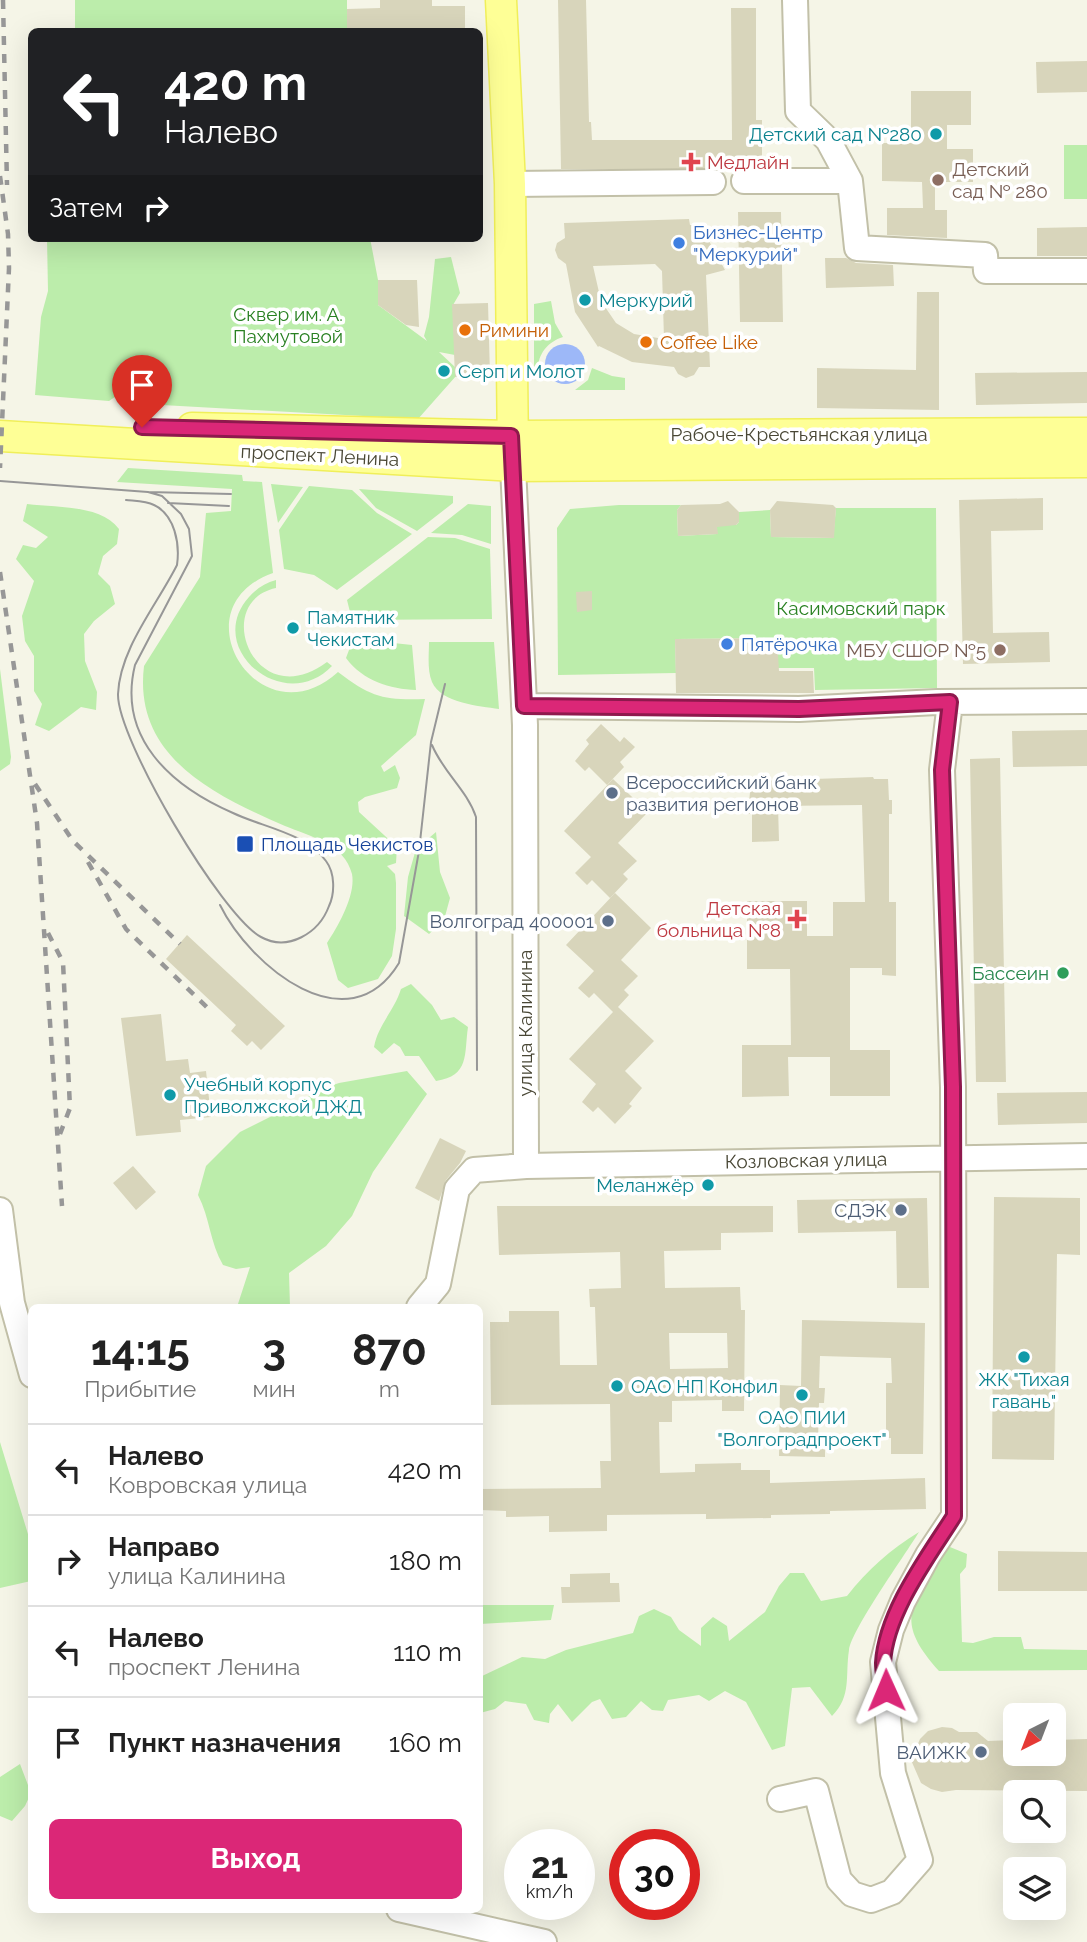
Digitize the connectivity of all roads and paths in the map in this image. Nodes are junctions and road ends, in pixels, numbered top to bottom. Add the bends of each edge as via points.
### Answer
1 (501, 0) edge
2 (795, 0) edge
3 (744, 181) dead end
4 (850, 181) junction
5 (713, 182) dead end
6 (510, 184) junction
7 (1087, 271) edge
8 (0, 417) edge
9 (1087, 433) edge
10 (0, 436) edge
11 (141, 436) junction
12 (511, 436) junction
13 (1087, 462) edge
14 (513, 466) junction
15 (1087, 701) edge
16 (950, 702) junction
17 (524, 706) junction
18 (1087, 1156) edge
19 (953, 1157) junction
20 (526, 1166) junction
21 (0, 1210) edge
22 (421, 1304) edge
23 (28, 1361) edge
24 (780, 1799) dead end
25 (417, 1913) edge
26 (544, 1942) edge

1 - 6 main road
2 - 4 street via 798,111 828,140
3 - 4 street
4 - 7 street via 857,248 985,255 986,271
5 - 6 street
6 - 12 main road
8 - 11 main road, проспект Ленина
9 - 12 main road, Рабоче-Крестьянская улица
10 - 11 main road, проспект Ленина
11 - 12 main road, проспект Ленина
11 - 14 main road, проспект Ленина
12 - 14 main road
13 - 14 main road, Рабоче-Крестьянская улица
14 - 17 street, улица Калинина
15 - 16 street
16 - 17 street via 799,709
16 - 19 street via 942,770
17 - 20 street, улица Калинина
18 - 19 street, Козловская улица
19 - 20 street, Козловская улица
19 - 24 street via 954,1516 903,1601 883,1662 893,1773 919,1860 892,1892 871,1900 852,1894 839,1880 816,1791
20 - 22 street via 474,1170 457,1189 438,1284
21 - 23 street via 12,1303
25 - 26 street

